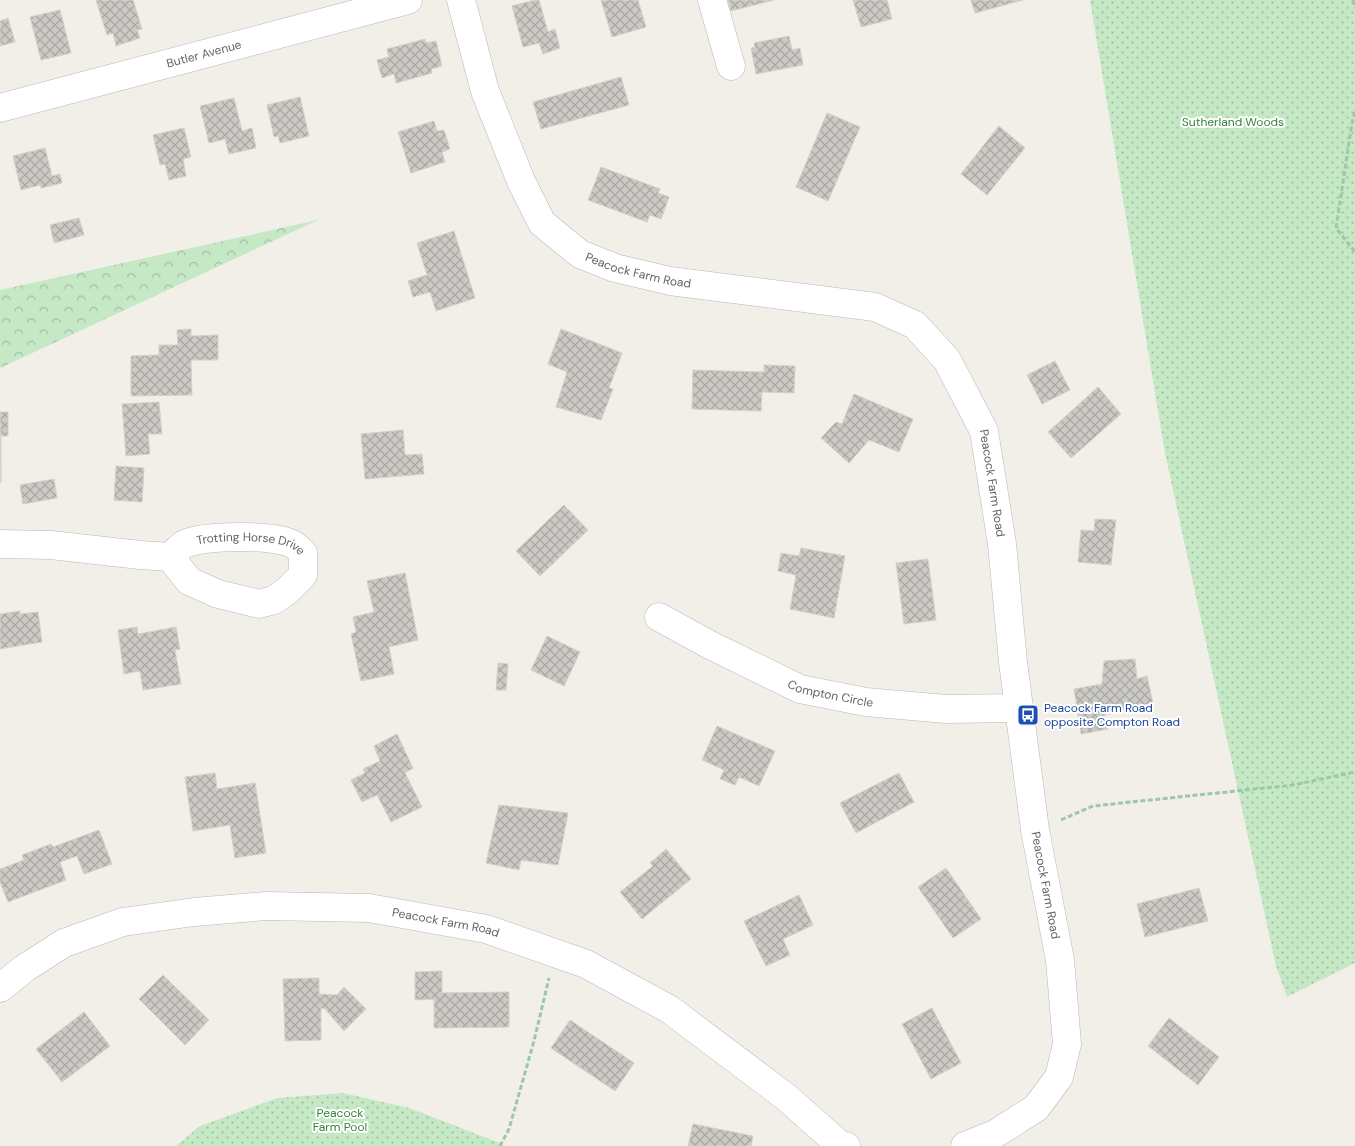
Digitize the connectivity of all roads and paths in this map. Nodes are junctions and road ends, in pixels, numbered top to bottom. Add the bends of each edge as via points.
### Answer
1 (408, 0) edge
2 (461, 0) edge
3 (712, 0) edge
4 (1353, 0) edge
5 (1355, 8) edge
6 (731, 66) dead end
7 (0, 108) edge
8 (1355, 112) edge
9 (1355, 252) edge
10 (0, 544) edge
11 (170, 557) dead end
12 (659, 617) dead end
13 (1019, 708) junction
14 (1355, 772) edge
15 (1035, 830) junction
16 (554, 953) junction
17 (0, 988) edge
18 (500, 1146) edge
19 (846, 1146) edge
20 (965, 1146) edge

1 - 7 street, Butler Avenue
2 - 13 street, Peacock Farm Road via 485,91 521,181 542,223 580,254 615,268 670,281 875,307 915,325 947,360 984,431 1002,544
3 - 6 street
4 - 5 path
8 - 9 path via 1336,228
10 - 11 street
12 - 13 street, Compton Circle via 800,688 866,702 946,709
13 - 15 street, Peacock Farm Road
14 - 15 path via 1293,785 1093,806
15 - 20 street, Peacock Farm Road via 1060,960 1067,1044 1059,1077 1036,1108 994,1134
16 - 17 street, Peacock Farm Road via 486,929 370,908 266,906 123,922 64,943
16 - 18 path via 534,1041 509,1129
16 - 19 street, Peacock Farm Road via 586,964 668,1009 786,1097 840,1145

